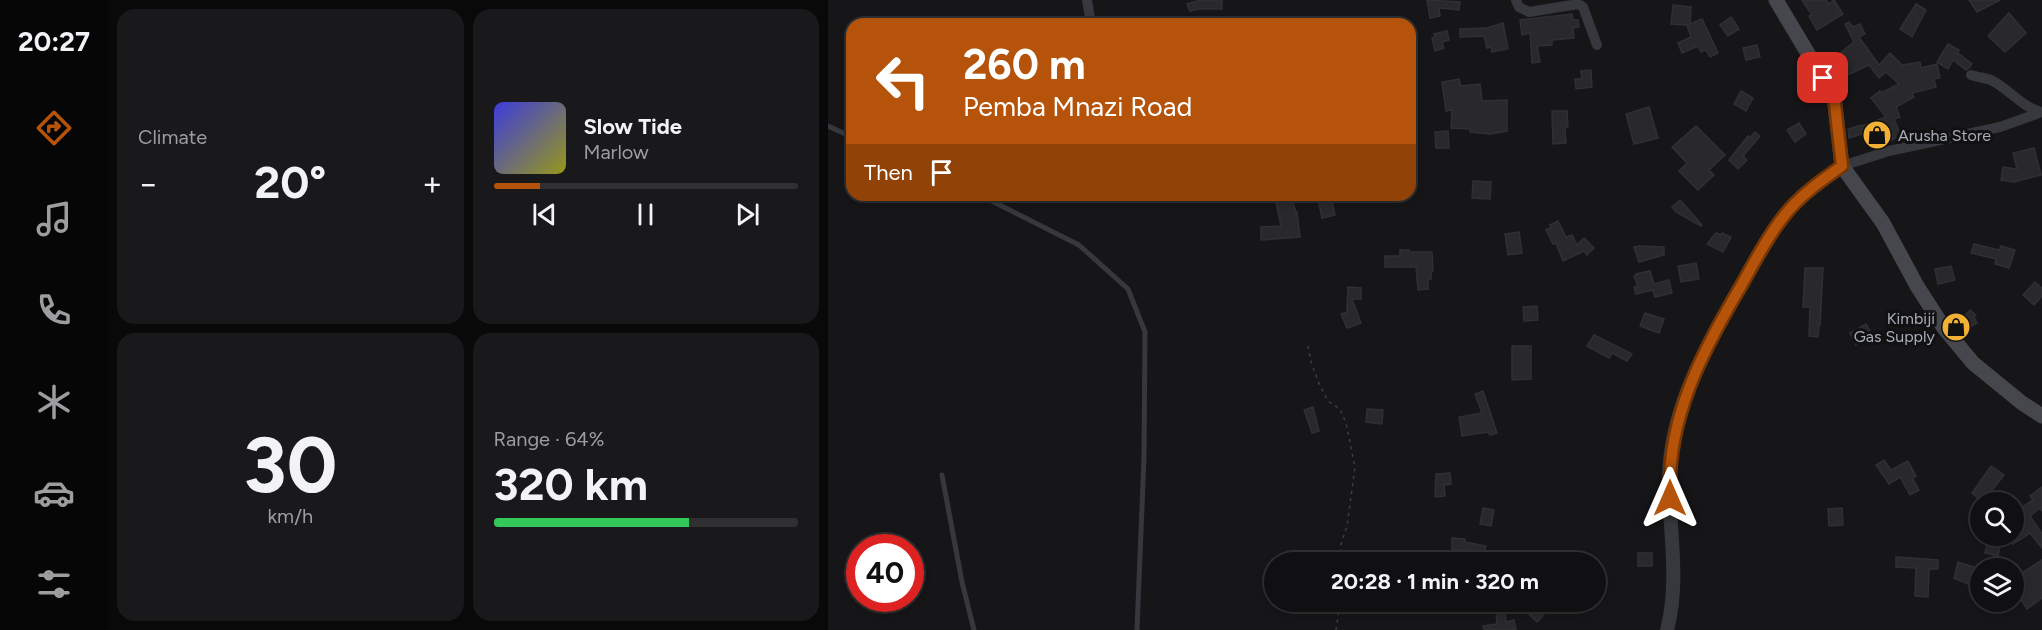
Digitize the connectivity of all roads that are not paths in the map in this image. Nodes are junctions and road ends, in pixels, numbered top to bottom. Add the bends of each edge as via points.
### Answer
1 (1087, 0) edge
2 (1516, 0) edge
3 (1776, 0) edge
4 (1090, 18) edge
5 (1597, 45) dead end
6 (1971, 75) dead end
7 (2042, 112) edge
8 (828, 126) edge
9 (846, 134) edge
10 (1842, 166) junction
11 (992, 201) edge
12 (2042, 416) edge
13 (942, 476) dead end
14 (975, 630) edge
15 (1137, 630) edge
16 (1667, 630) edge

1 - 4 street
2 - 5 street via 1529,12 1578,4
3 - 10 main road via 1834,96
6 - 7 street via 1990,80 2031,109
7 - 10 street via 2000,127 1889,151
8 - 9 lane
10 - 12 main road via 1883,223 1944,328 1973,363
10 - 16 street via 1784,215 1710,339 1686,392 1672,442 1674,590
11 - 15 lane via 1079,245 1128,289 1145,332
13 - 14 lane

